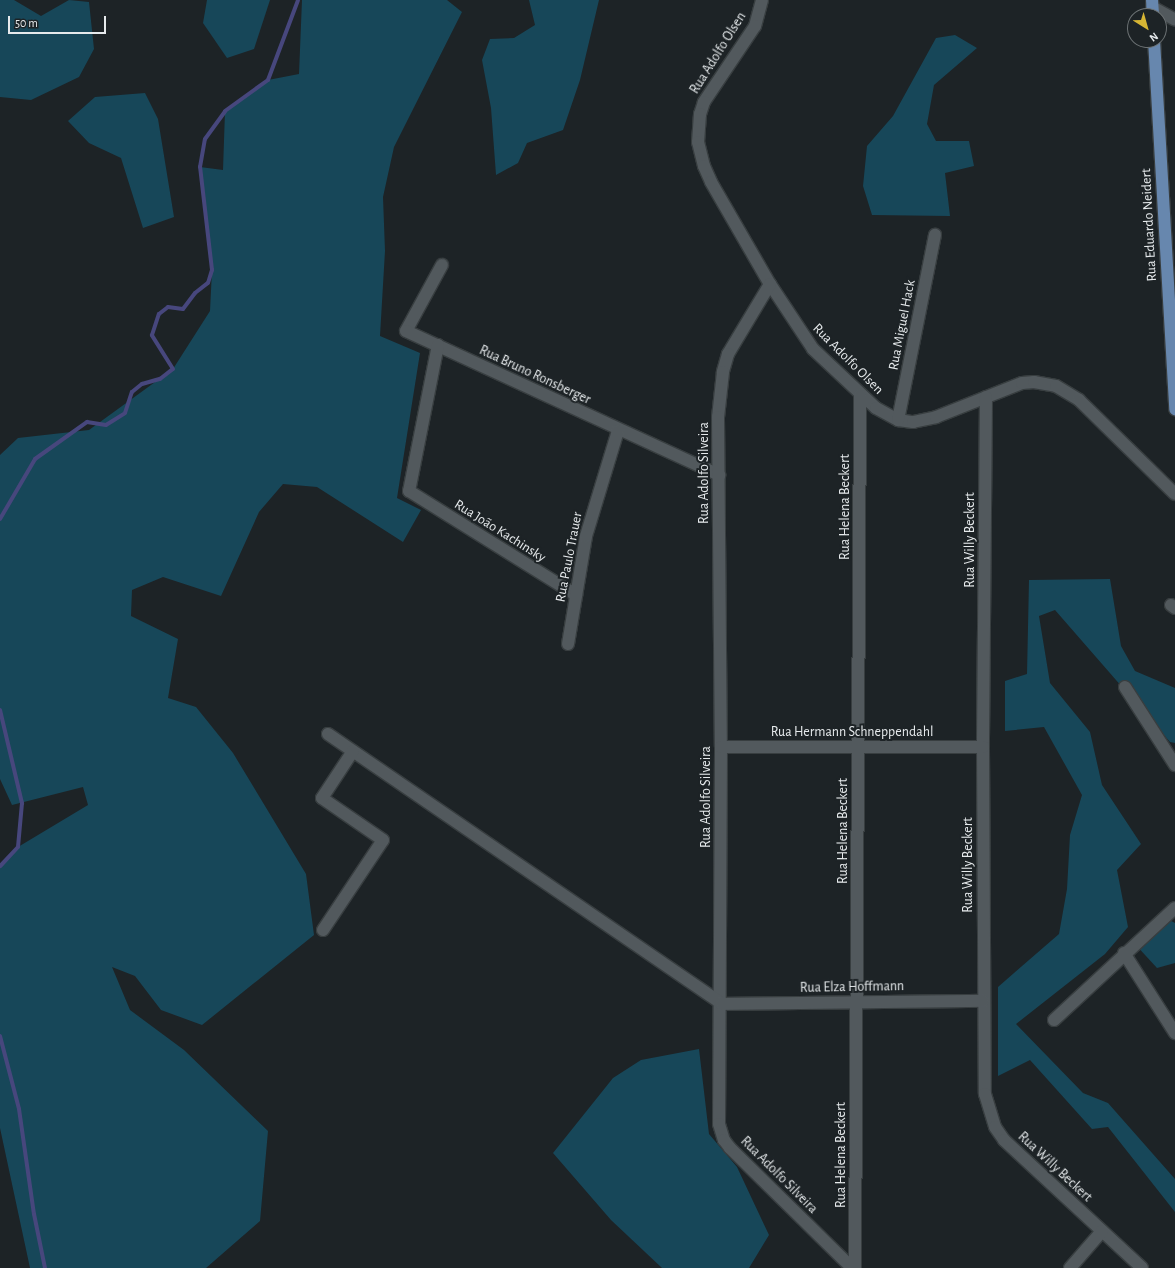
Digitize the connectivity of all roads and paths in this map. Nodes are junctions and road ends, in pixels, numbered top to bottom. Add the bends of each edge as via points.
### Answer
1 (762, 0) edge
2 (1154, 48) edge
3 (935, 235) dead end
4 (442, 265) dead end
5 (770, 284) junction
6 (438, 346) junction
7 (860, 395) junction
8 (986, 397) junction
9 (1175, 409) edge
10 (898, 420) junction
11 (618, 431) junction
12 (719, 475) junction
13 (1175, 494) edge
14 (576, 596) junction
15 (568, 644) dead end
16 (1125, 687) dead end
17 (328, 734) dead end
18 (721, 747) junction
19 (858, 747) junction
20 (983, 747) junction
21 (353, 751) junction
22 (1175, 766) edge
23 (1175, 908) edge
24 (323, 930) dead end
25 (1124, 953) junction
26 (857, 1002) junction
27 (983, 1002) junction
28 (722, 1004) junction
29 (1054, 1020) dead end
30 (1175, 1033) edge
31 (1102, 1231) junction
32 (852, 1268) edge
33 (855, 1268) edge
34 (1070, 1268) edge
35 (1142, 1268) edge

1 - 5 street, Rua Adolfo Olsen via 755,26 704,102 700,114 698,142 704,166 712,182
2 - 9 main road, Rua Eduardo Neidert
3 - 10 street, Rua Miguel Hack
4 - 6 street, Rua Bruno Ronsberger via 406,331
5 - 7 street, Rua Adolfo Olsen via 813,349
5 - 12 street, Rua Adolfo Silveira via 740,331 723,372 718,417
6 - 11 street, Rua Bruno Ronsberger
6 - 14 street, Rua João Kachinsky via 409,491
7 - 10 street, Rua Adolfo Olsen via 876,408
7 - 19 street, Rua Helena Beckert
8 - 10 street, Rua Adolfo Olsen via 924,421
8 - 13 street, Rua Adolfo Olsen via 1028,382 1056,386 1078,400
8 - 20 street, Rua Willy Beckert
11 - 12 street, Rua Bruno Ronsberger
11 - 14 street, Rua Paulo Trauer via 586,536
12 - 18 street, Rua Adolfo Silveira
14 - 15 street, Rua Paulo Trauer
16 - 22 street
17 - 21 street
18 - 19 street, Rua Hermann Schneppendahl
18 - 28 street, Rua Adolfo Silveira
19 - 20 street, Rua Hermann Schneppendahl
19 - 26 street, Rua Helena Beckert
20 - 27 street, Rua Willy Beckert
21 - 24 street via 322,798 383,840
21 - 28 street
23 - 25 street
25 - 29 street
25 - 30 street
26 - 27 street, Rua Elza Hoffmann
26 - 28 street, Rua Elza Hoffmann
26 - 33 street, Rua Helena Beckert
27 - 31 street, Rua Willy Beckert via 983,1080 995,1127 1017,1154
28 - 32 street, Rua Adolfo Silveira via 719,1112 724,1140
31 - 34 street
31 - 35 street, Rua Willy Beckert

